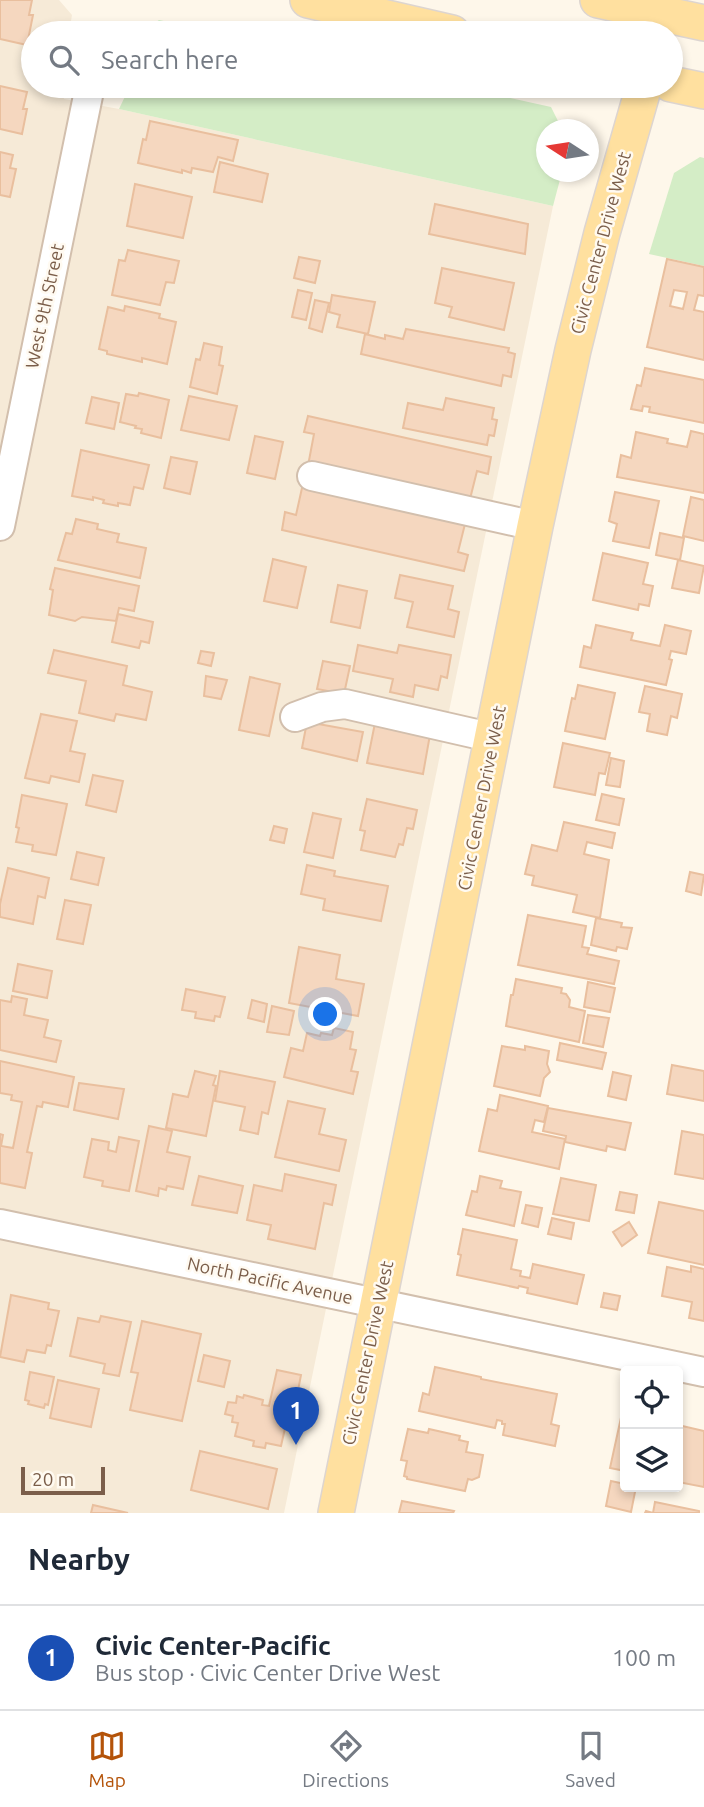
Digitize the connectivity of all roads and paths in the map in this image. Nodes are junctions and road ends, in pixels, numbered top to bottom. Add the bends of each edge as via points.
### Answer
1 (308, 0) edge
2 (598, 0) edge
3 (662, 16) edge
4 (400, 21) edge
5 (704, 23) edge
6 (683, 87) edge
7 (704, 91) edge
8 (88, 98) edge
9 (640, 98) edge
10 (312, 476) dead end
11 (0, 526) edge
12 (536, 526) junction
13 (295, 717) dead end
14 (494, 738) junction
15 (0, 1224) edge
16 (378, 1304) junction
17 (704, 1372) edge
18 (336, 1513) edge

1 - 4 main road
2 - 3 main road
3 - 5 main road
6 - 7 main road
8 - 11 street, West 9th Street
9 - 12 main road, Civic Center Drive West via 586,297
10 - 12 street
12 - 14 main road, Civic Center Drive West
13 - 14 street via 345,704
14 - 16 main road, Civic Center Drive West
15 - 16 street, North Pacific Avenue
16 - 17 street, North Pacific Avenue
16 - 18 main road, Civic Center Drive West

